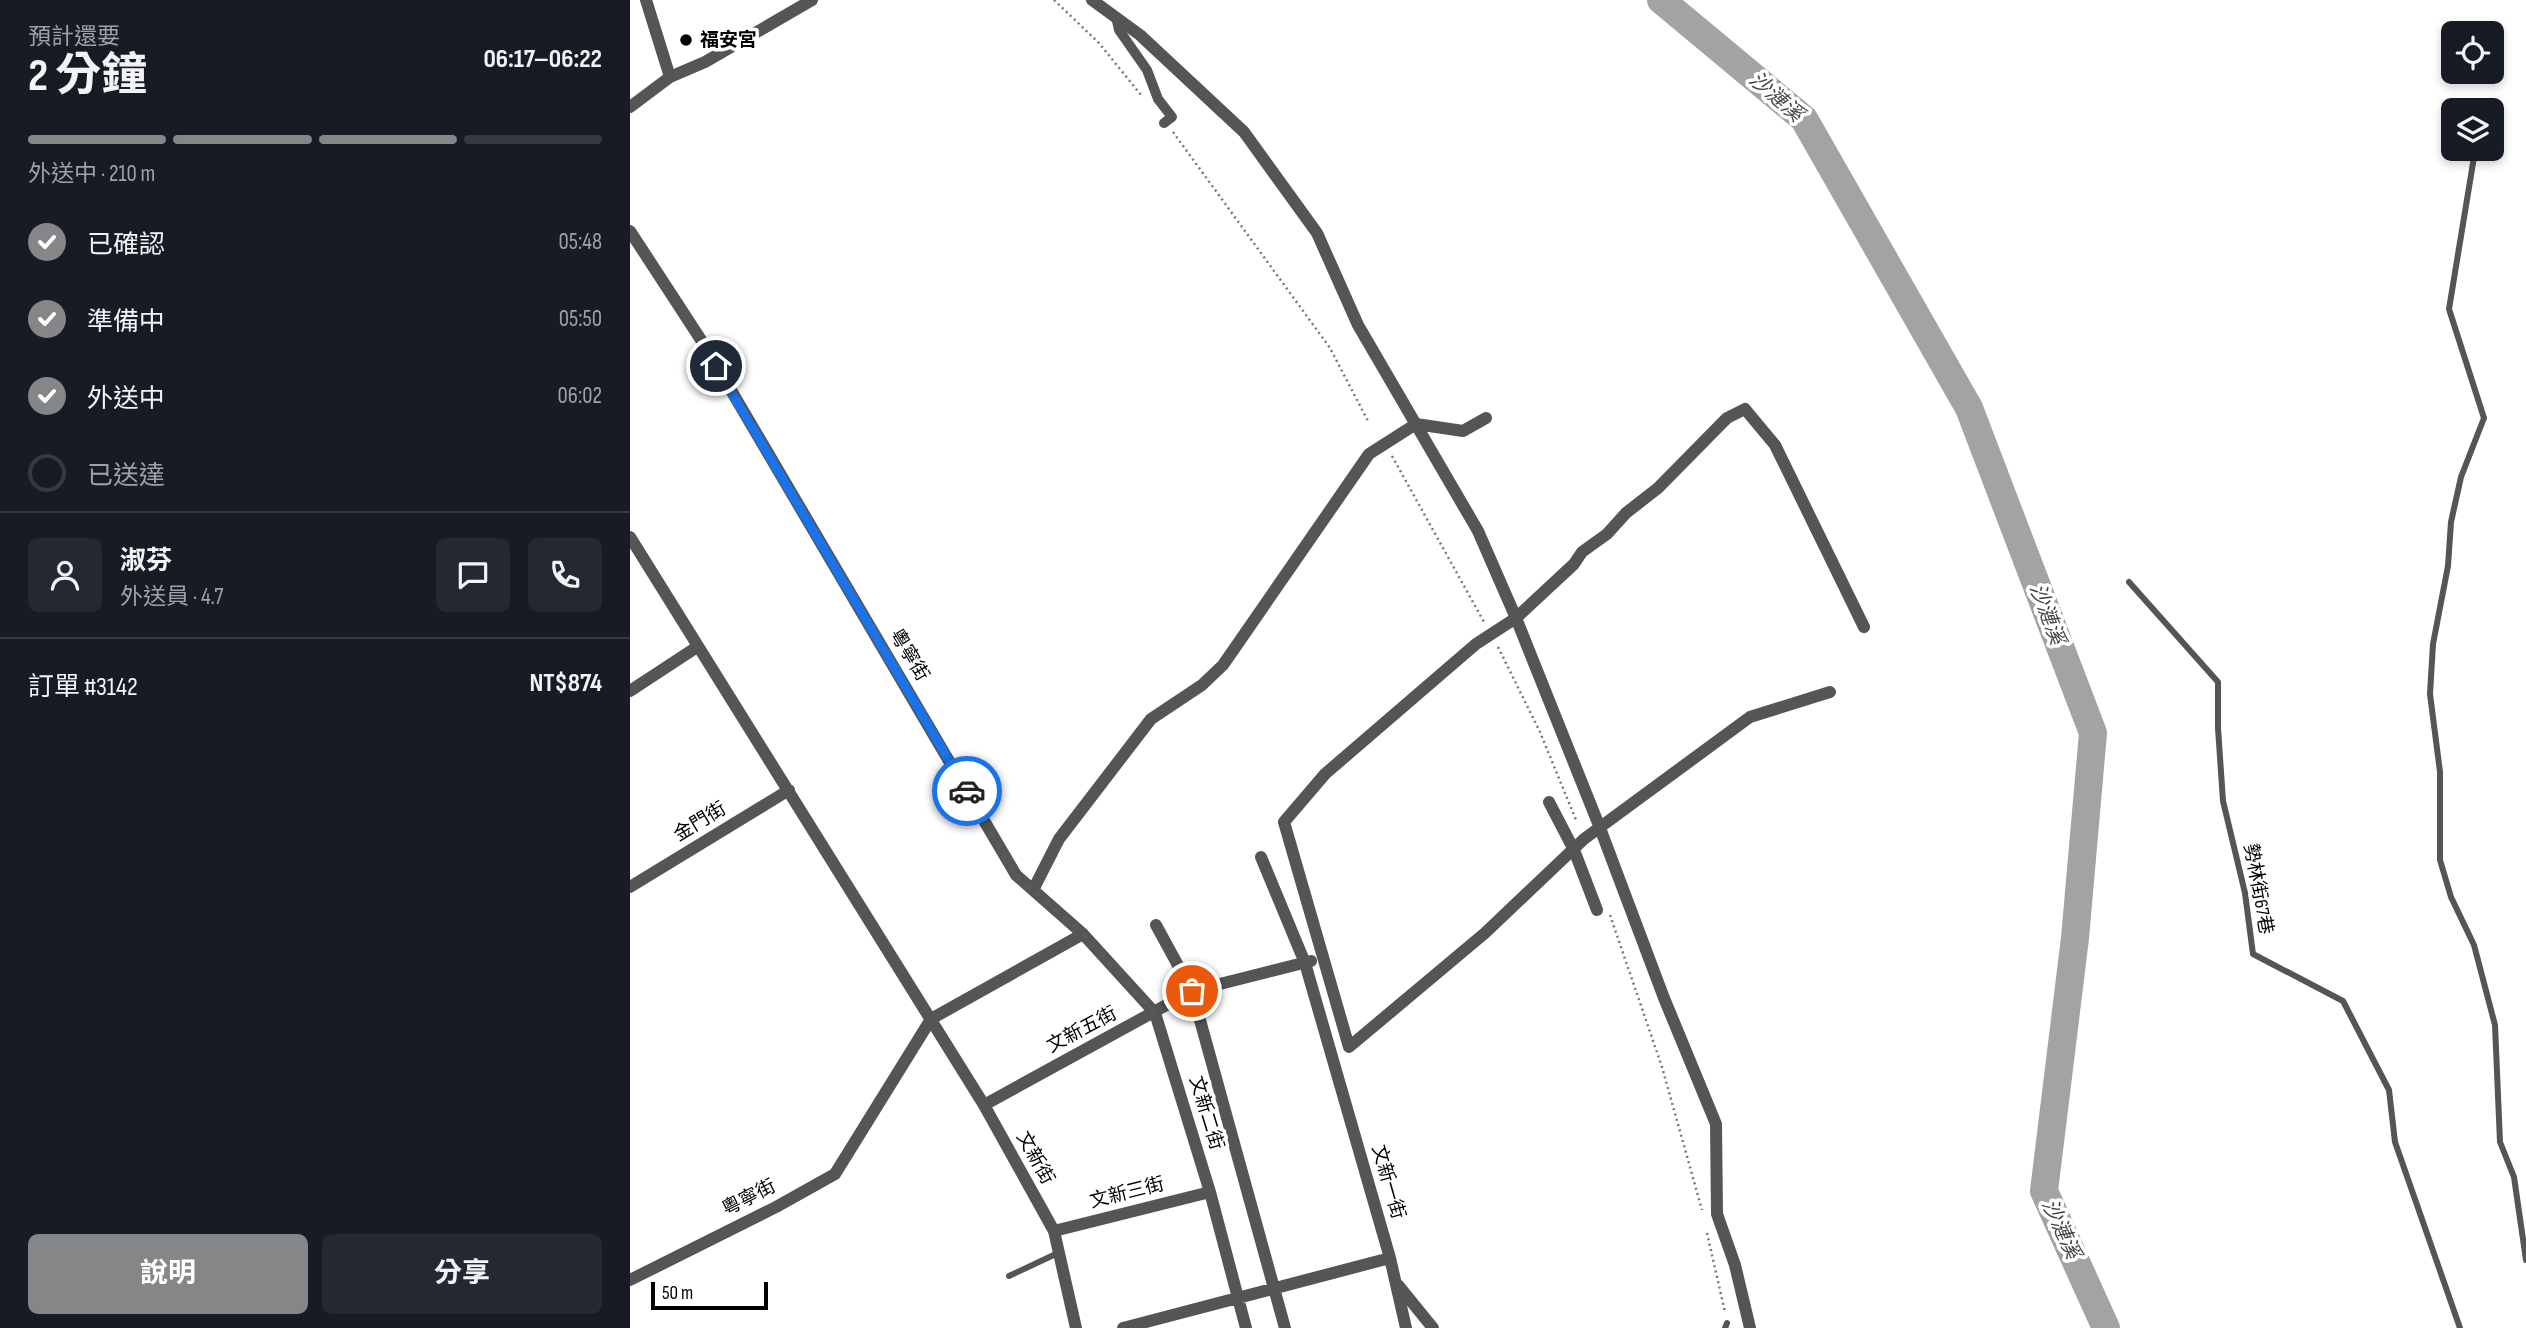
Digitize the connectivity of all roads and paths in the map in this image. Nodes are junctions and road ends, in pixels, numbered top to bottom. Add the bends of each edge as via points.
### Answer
1 (646, 0) edge
2 (811, 0) edge
3 (1054, 0) edge
4 (1092, 0) edge
5 (1117, 20) junction
6 (670, 77) junction
7 (1148, 103) dead end
8 (630, 107) edge
9 (1164, 123) joint
10 (2473, 161) edge
11 (630, 232) edge
12 (1486, 418) dead end
13 (1369, 423) dead end
14 (1416, 424) junction
15 (1386, 444) junction
16 (630, 537) edge
17 (2129, 582) dead end
18 (1516, 618) junction
19 (1485, 624) dead end
20 (1864, 627) dead end
21 (1497, 645) dead end
22 (697, 647) junction
23 (630, 691) edge
24 (1830, 692) dead end
25 (789, 790) junction
26 (1549, 802) dead end
27 (1600, 828) junction
28 (1584, 839) junction
29 (1574, 850) junction
30 (1261, 857) dead end
31 (630, 887) edge
32 (1033, 890) junction
33 (1597, 910) dead end
34 (1610, 915) dead end
35 (1156, 925) dead end
36 (1083, 934) junction
37 (1322, 958) junction
38 (1305, 963) junction
39 (1192, 991) junction
40 (1155, 1013) junction
41 (931, 1019) junction
42 (984, 1105) junction
43 (1210, 1192) junction
44 (1704, 1219) dead end
45 (1054, 1231) junction
46 (1707, 1231) dead end
47 (1058, 1253) junction
48 (1390, 1258) junction
49 (2526, 1261) edge
50 (1009, 1276) dead end
51 (630, 1280) edge
52 (1395, 1281) junction
53 (1275, 1288) junction
54 (1237, 1297) junction
55 (1726, 1325) edge
56 (1076, 1328) edge
57 (1123, 1328) edge
58 (1246, 1328) edge
59 (1285, 1328) edge
60 (1406, 1328) edge
61 (1433, 1328) edge
62 (1750, 1328) edge
63 (2460, 1328) edge

1 - 6 street
2 - 6 street via 705,62
3 - 7 path via 1099,43
4 - 5 street
5 - 9 street via 1172,117
5 - 14 street via 1140,35 1244,132 1317,233 1358,324
6 - 8 street
9 - 13 path via 1330,348
10 - 49 lane via 2449,309 2484,418 2461,477 2451,522 2430,694 2440,772 2440,860 2451,897 2474,945 2494,1025 2500,1142 2514,1177
11 - 32 street, 粵寧街 via 705,346 1016,875
12 - 14 street via 1463,431
14 - 15 street
14 - 18 street via 1478,531
15 - 19 path
15 - 32 street via 1369,454 1223,665 1151,719 1059,839
16 - 22 street
17 - 63 lane, 勢林街67巷 via 2218,682 2224,802 2245,892 2253,954 2343,1001 2389,1090 2395,1142
18 - 20 street via 1727,418 1745,409 1775,445
18 - 27 street
18 - 37 street via 1476,644 1325,774 1284,822
21 - 28 path via 1540,732
22 - 23 street
22 - 25 street
24 - 27 street via 1750,718
25 - 31 street, 金門街
25 - 41 street
26 - 29 street
27 - 28 street
27 - 62 street via 1716,1124 1717,1214
28 - 29 street
29 - 33 street
29 - 37 street via 1485,933 1349,1047
30 - 38 street, 文新一街
32 - 36 street, 粵寧街
34 - 44 path via 1661,1067
35 - 39 street, 文新二街
36 - 40 street, 文新二街
36 - 41 street, 粵寧街
37 - 38 street, 文新五街
38 - 39 street, 文新五街
38 - 48 street, 文新一街
39 - 40 street, 文新五街
39 - 53 street, 文新二街
40 - 42 street, 文新五街
40 - 43 street, 文新二街
41 - 42 street, 文新街
41 - 51 street, 粵寧街 via 835,1174
42 - 45 street, 文新街
43 - 45 street, 文新三街
43 - 54 street, 文新二街
45 - 47 street, 文新街
46 - 55 path
47 - 50 lane
47 - 56 street, 文新街
48 - 52 street, 文新一街
48 - 53 street
52 - 60 street, 文新一街
52 - 61 street
53 - 54 street
53 - 59 street, 文新二街
54 - 57 street
54 - 58 street, 文新二街

